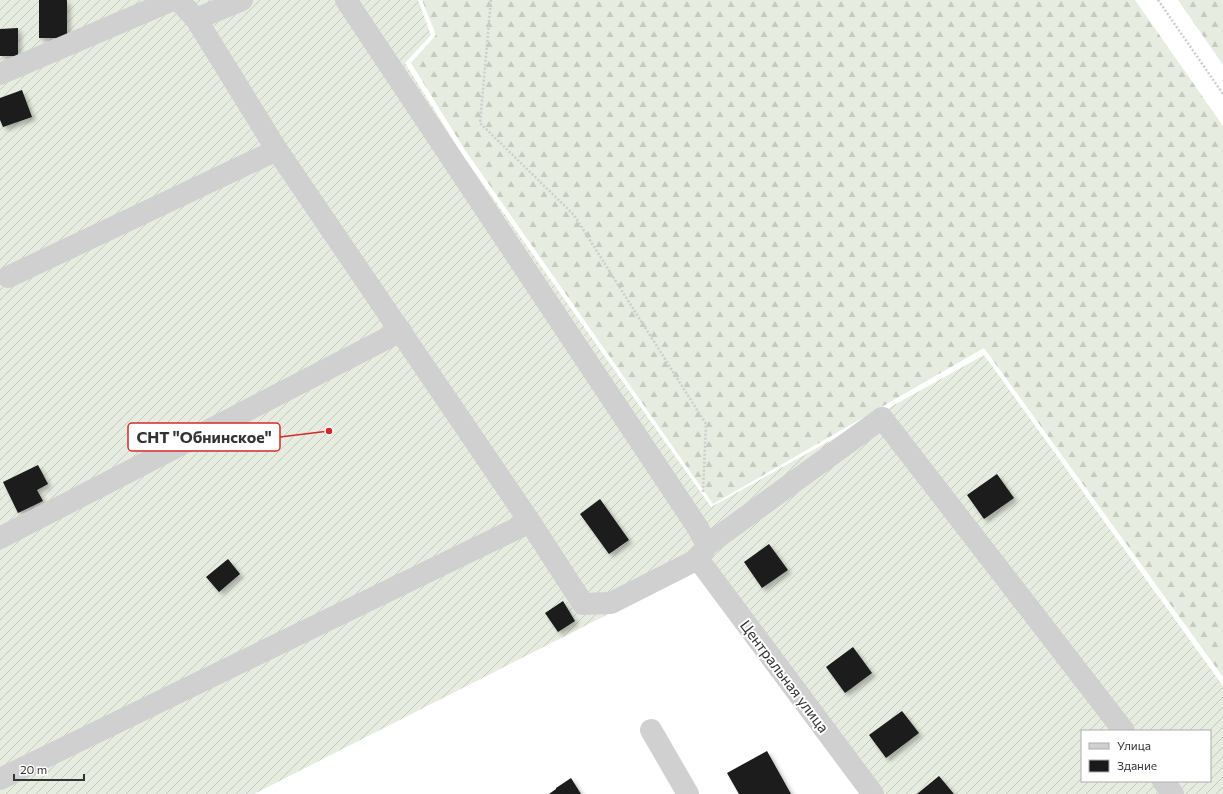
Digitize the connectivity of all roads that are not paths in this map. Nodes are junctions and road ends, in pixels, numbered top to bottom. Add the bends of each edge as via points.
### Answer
1 (173, 0) edge
2 (178, 0) edge
3 (242, 0) edge
4 (346, 0) edge
5 (196, 19) junction
6 (0, 74) edge
7 (278, 150) junction
8 (8, 277) dead end
9 (401, 331) junction
10 (530, 522) junction
11 (0, 538) edge
12 (703, 552) junction
13 (651, 730) dead end
14 (1123, 730) edge
15 (0, 778) edge
16 (1164, 782) edge
17 (688, 794) edge
18 (873, 794) edge
19 (1173, 794) edge

1 - 6 street
2 - 5 street
3 - 5 street
4 - 12 street, Центральная улица via 693,522
5 - 7 street
7 - 8 street
7 - 9 street
9 - 10 street
9 - 11 street
10 - 12 street via 583,604 611,603
10 - 15 street
12 - 14 street via 882,418
12 - 18 street, Центральная улица
13 - 17 street
16 - 19 street

